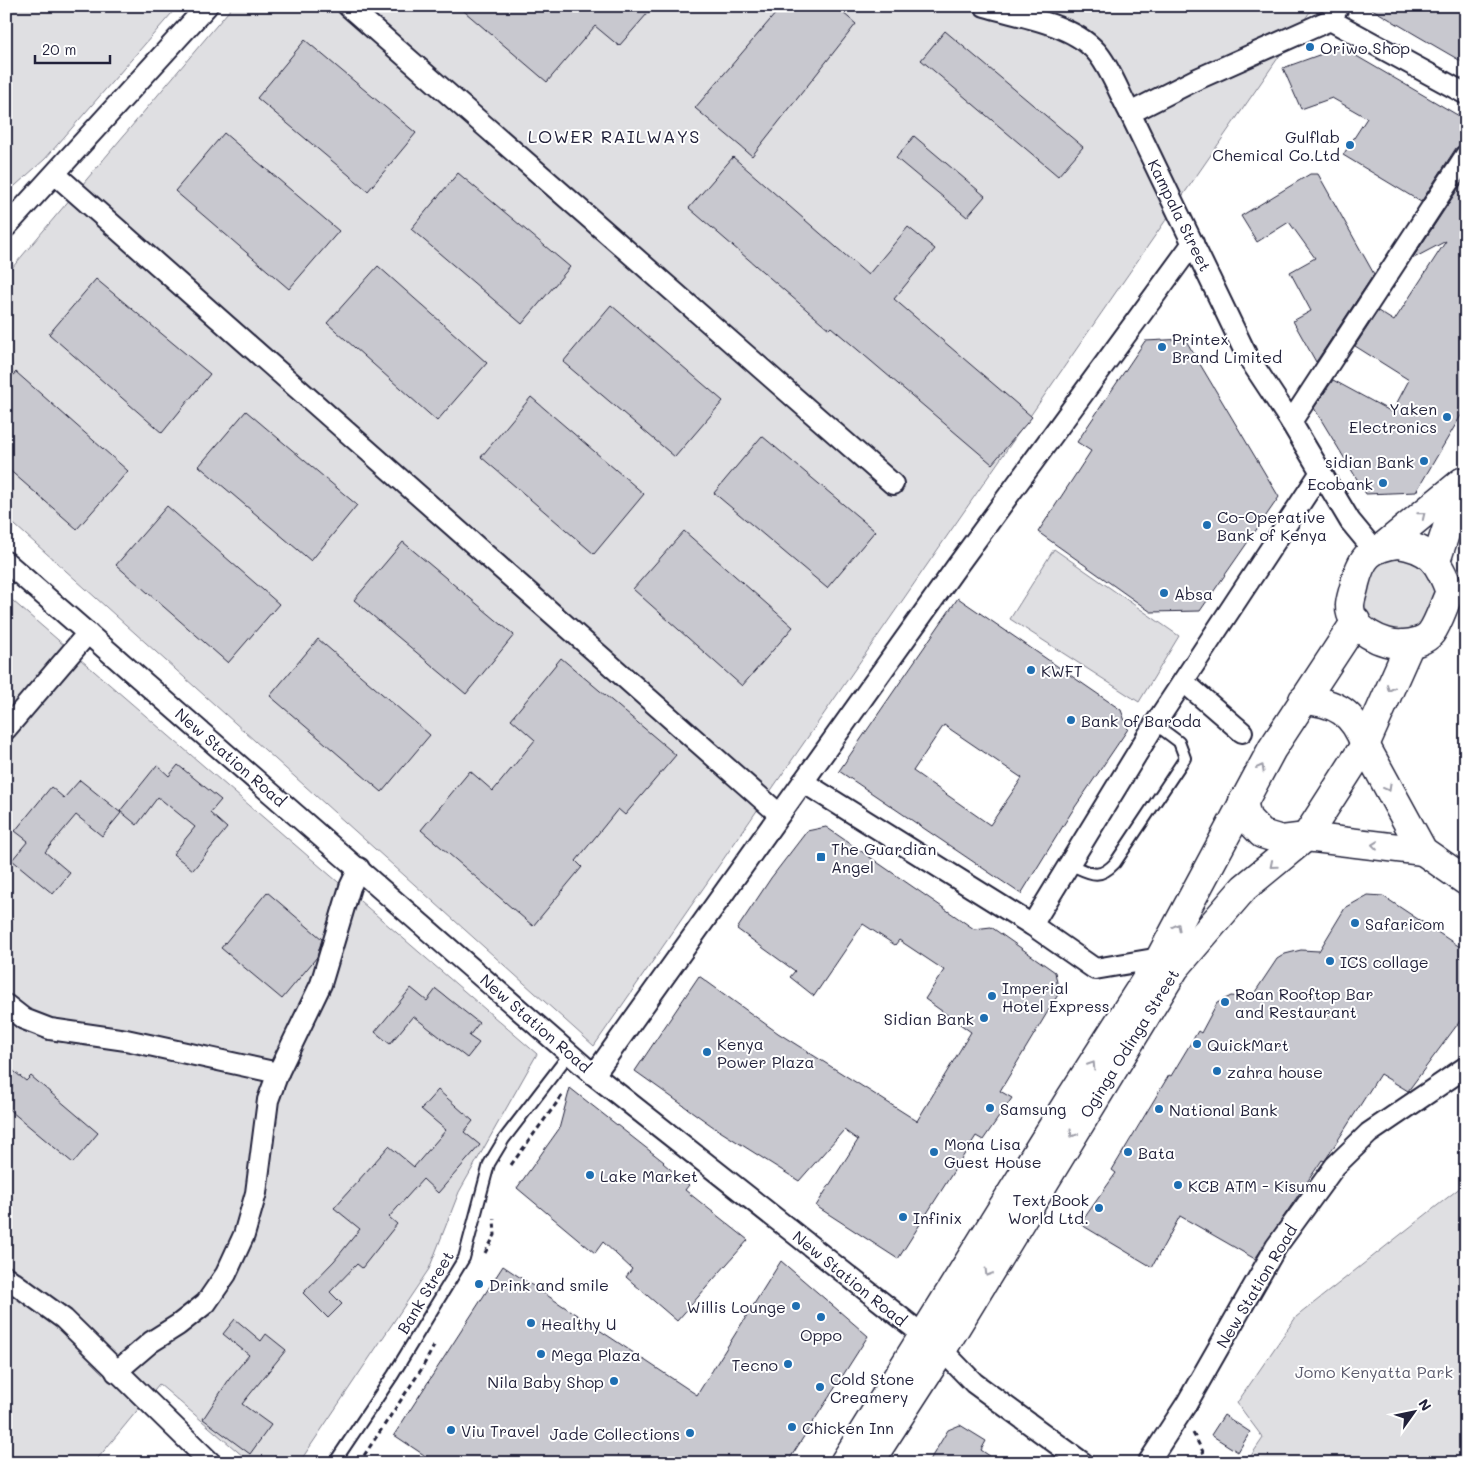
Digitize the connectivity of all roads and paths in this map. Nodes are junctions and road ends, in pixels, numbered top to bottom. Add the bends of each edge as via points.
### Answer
1 (207, 6) edge
2 (348, 6) edge
3 (985, 6) edge
4 (1334, 13) edge
5 (1466, 94) edge
6 (1130, 113) junction
7 (1466, 155) edge
8 (55, 174) junction
9 (6, 228) edge
10 (1193, 243) junction
11 (1291, 422) junction
12 (1321, 472) junction
13 (1464, 479) edge
14 (893, 484) dead end
15 (1373, 553) junction
16 (6, 562) edge
17 (1452, 578) edge
18 (1356, 621) junction
19 (88, 633) junction
20 (1410, 644) junction
21 (1184, 682) junction
22 (1303, 700) junction
23 (1155, 724) junction
24 (6, 729) edge
25 (1242, 732) dead end
26 (1365, 745) junction
27 (804, 782) junction
28 (1243, 801) junction
29 (779, 814) junction
30 (1306, 837) junction
31 (1423, 851) junction
32 (1069, 864) junction
33 (359, 868) junction
34 (1466, 881) edge
35 (1032, 925) junction
36 (1168, 963) junction
37 (6, 1005) edge
38 (570, 1053) junction
39 (1466, 1067) edge
40 (278, 1073) junction
41 (594, 1074) junction
42 (6, 1278) edge
43 (932, 1344) junction
44 (116, 1372) junction
45 (1168, 1433) junction
46 (211, 1463) edge
47 (334, 1463) edge
48 (844, 1463) edge
49 (869, 1463) edge
50 (1083, 1463) edge
51 (1148, 1463) edge
52 (1209, 1463) edge

1 - 8 street
2 - 14 street
3 - 6 street, Kampala Street via 1060,27 1083,38 1100,56
4 - 5 street
4 - 6 street
6 - 10 street, Kampala Street
7 - 11 street
8 - 9 street
8 - 29 street
10 - 11 street, Kampala Street via 1246,354
10 - 27 street
11 - 12 street, Kampala Street
12 - 15 street, Kampala Street
12 - 21 street
15 -> 13 main road
13 - 17 main road
15 - 17 main road via 1398,544 1412,546 1426,552
15 - 18 main road via 1350,607
16 - 19 street, New Station Road
17 - 20 main road via 1430,634
18 - 20 main road via 1366,633 1380,641
18 - 22 main road, Oginga Odinga Street
19 - 24 street
19 - 33 street, New Station Road
20 -> 26 main road, Oginga Odinga Street
21 - 23 street
21 - 25 street
22 - 26 main road via 1324,701 1342,711 1359,727
28 -> 22 main road, Oginga Odinga Street
23 - 32 street
23 - 32 lane via 1179,742 1186,758 1106,873 1094,875
26 - 30 main road, Oginga Odinga Street
26 -> 31 main road
27 - 29 street
27 - 35 street
28 - 30 main road via 1247,818 1262,834 1282,840
36 -> 28 main road, Oginga Odinga Street
29 - 41 street
31 -> 30 main road
30 -> 36 main road, Oginga Odinga Street via 1244,888
31 - 34 main road
32 - 35 street
33 - 38 street, New Station Road
33 - 40 street via 350,887 321,984
35 - 36 street via 1095,969
36 - 43 main road, Oginga Odinga Street via 1068,1102
37 - 40 street via 24,1019 50,1029 126,1040
38 - 41 street, New Station Road
38 - 47 lane, Bank Street via 489,1164 464,1258 393,1376
39 - 45 street, New Station Road via 1369,1133 1335,1166 1276,1247
40 - 44 street via 268,1100 256,1193 244,1235 226,1274 206,1303 151,1342
41 - 43 street, New Station Road
42 - 44 street via 64,1319
43 - 48 main road, Oginga Odinga Street
43 - 49 main road, Oginga Odinga Street
43 - 50 street, New Station Road via 974,1382
44 - 46 street
45 - 51 street, New Station Road
45 - 52 path via 1194,1433

